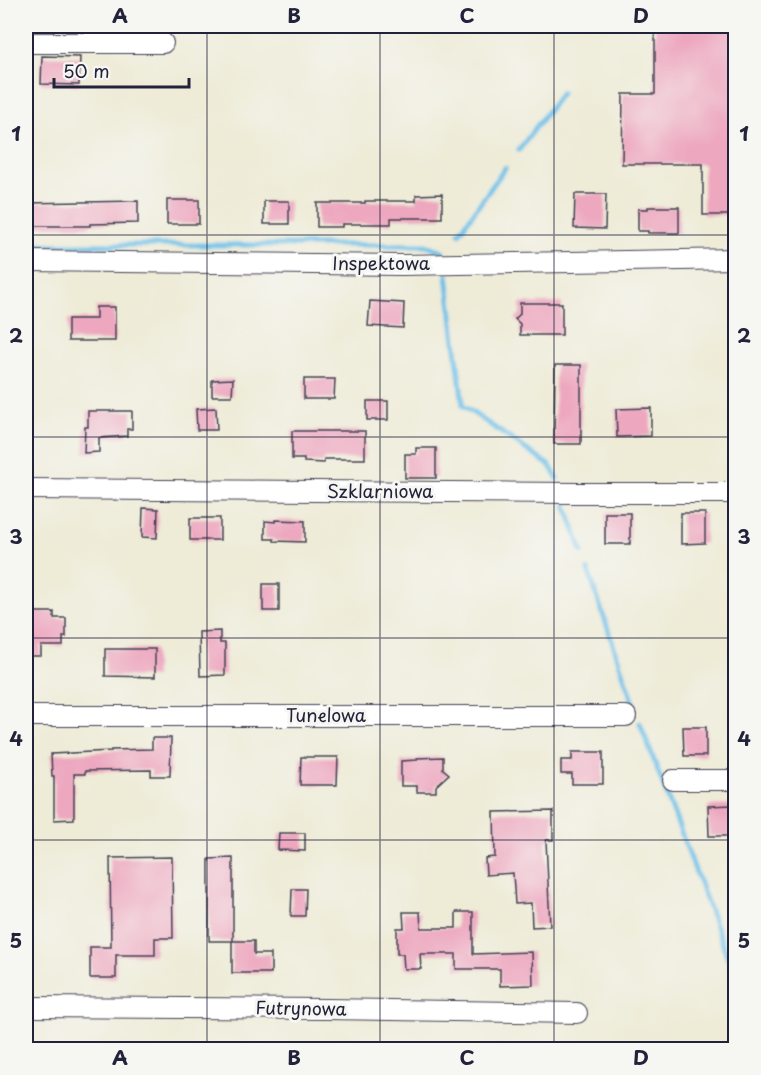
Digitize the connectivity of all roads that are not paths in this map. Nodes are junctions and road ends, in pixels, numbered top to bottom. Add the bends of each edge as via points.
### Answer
1 (26, 43) edge
2 (163, 43) dead end
3 (735, 259) edge
4 (26, 261) edge
5 (26, 489) edge
6 (735, 493) edge
7 (26, 716) edge
8 (626, 716) dead end
9 (673, 780) dead end
10 (735, 780) edge
11 (26, 1007) edge
12 (577, 1013) dead end

1 - 2 street
3 - 4 street, Inspektowa via 402,265
5 - 6 street, Szklarniowa
7 - 8 street, Tunelowa
9 - 10 street
11 - 12 street, Futrynowa

